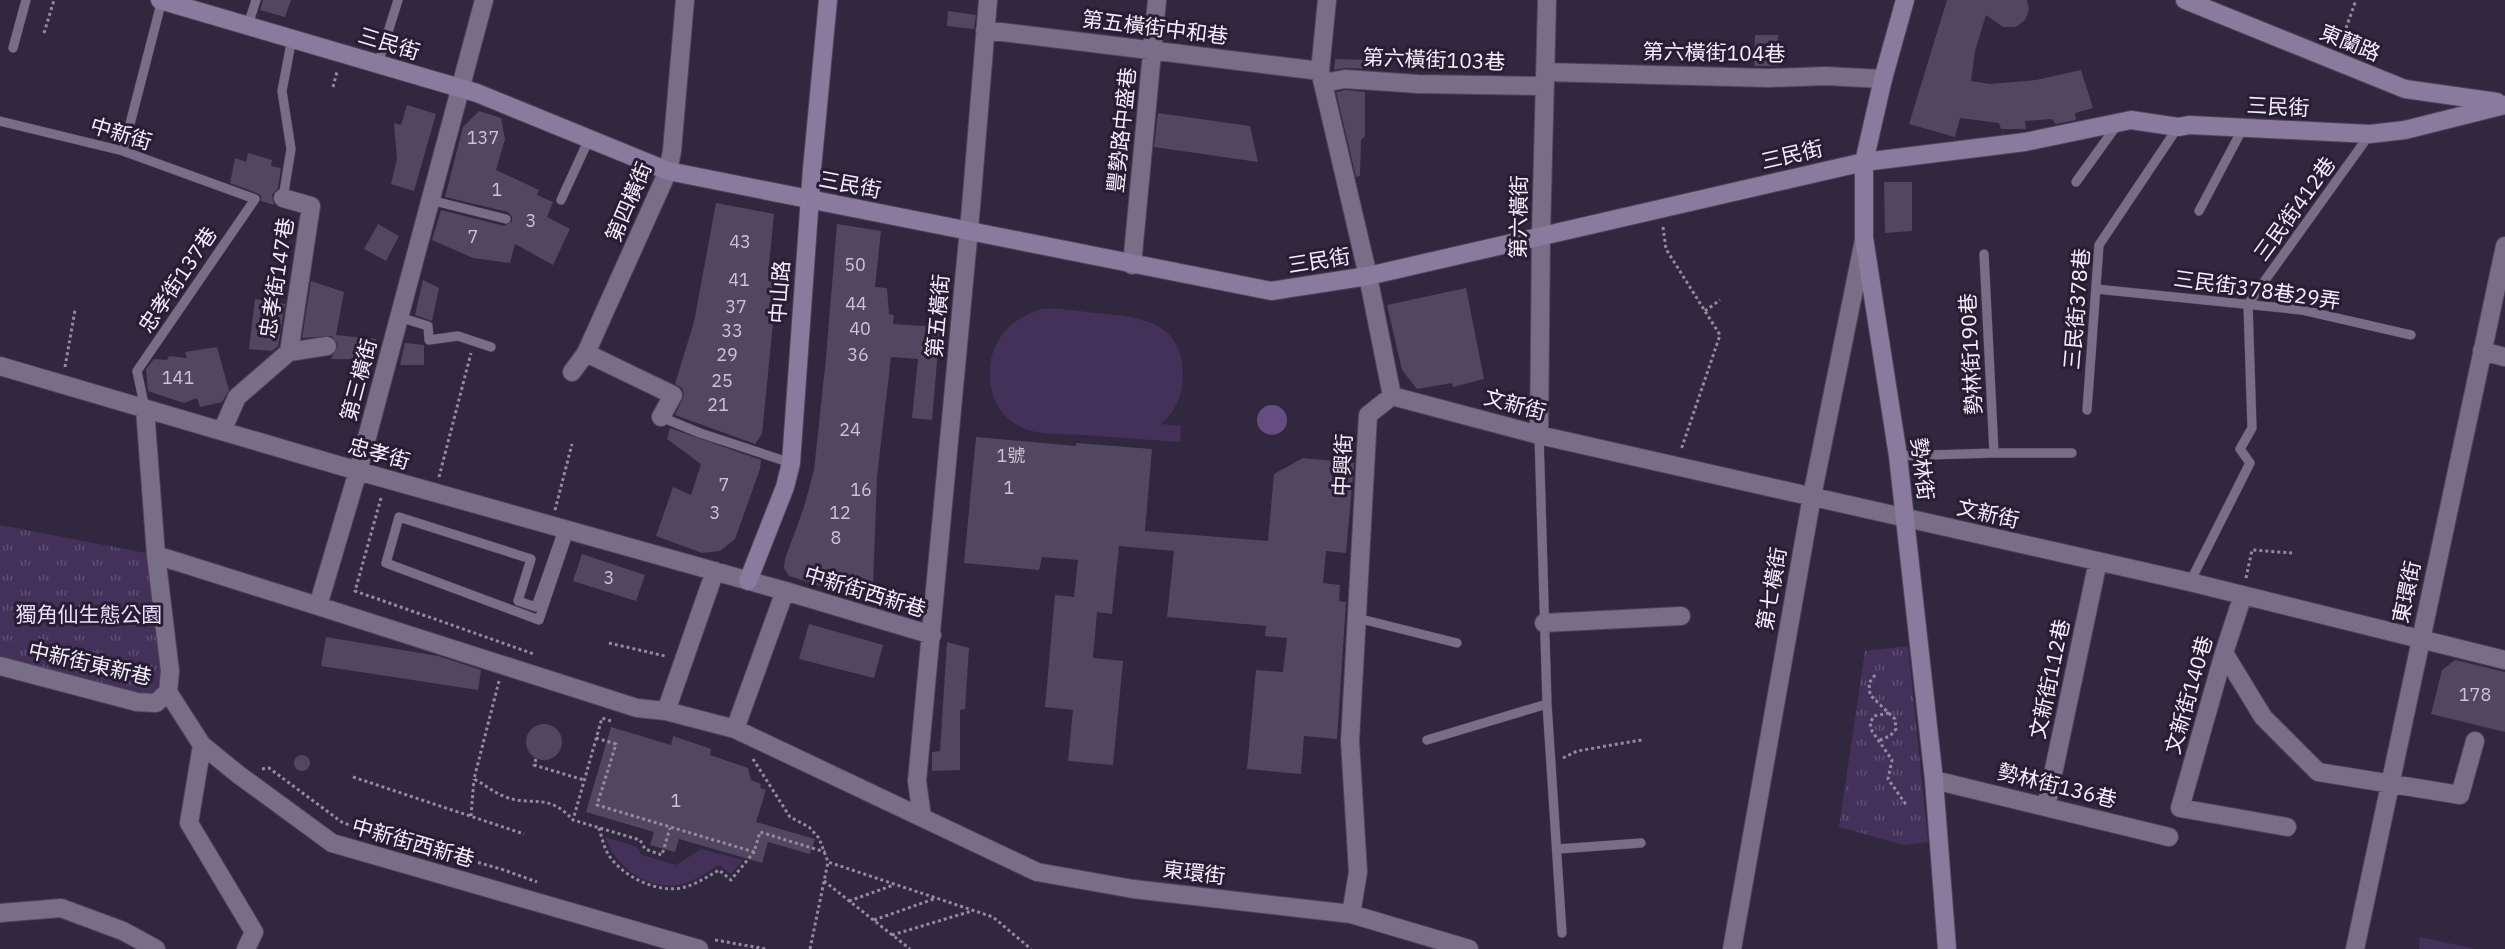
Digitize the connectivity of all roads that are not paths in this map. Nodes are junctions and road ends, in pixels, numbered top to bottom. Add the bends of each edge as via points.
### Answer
1 (26, 0) edge
2 (161, 0) edge
3 (256, 0) edge
4 (398, 0) edge
5 (484, 0) edge
6 (685, 0) edge
7 (828, 0) edge
8 (988, 0) edge
9 (1157, 0) edge
10 (1327, 0) edge
11 (1547, 0) edge
12 (1905, 0) edge
13 (2185, 0) edge
14 (248, 25) junction
15 (985, 30) junction
16 (292, 38) junction
17 (13, 48) dead end
18 (1152, 50) junction
19 (378, 64) junction
20 (1321, 77) junction
21 (1545, 79) junction
22 (1883, 79) junction
23 (459, 88) junction
24 (2505, 104) edge
25 (0, 121) edge
26 (2119, 123) junction
27 (2178, 127) junction
28 (2243, 128) junction
29 (2370, 134) junction
30 (590, 139) junction
31 (123, 151) junction
32 (1864, 162) junction
33 (668, 171) junction
34 (2076, 182) dead end
35 (229, 192) joint
36 (283, 198) joint
37 (430, 200) junction
38 (561, 200) dead end
39 (809, 201) junction
40 (2199, 211) dead end
41 (506, 219) dead end
42 (969, 231) junction
43 (1541, 234) junction
44 (1864, 238) junction
45 (2505, 246) edge
46 (1984, 254) dead end
47 (1132, 264) junction
48 (1368, 276) junction
49 (2096, 289) junction
50 (2248, 304) junction
51 (399, 317) junction
52 (2411, 335) dead end
53 (327, 346) dead end
54 (491, 347) dead end
55 (2482, 351) junction
56 (289, 352) junction
57 (586, 353) junction
58 (2505, 357) edge
59 (0, 366) edge
60 (572, 372) dead end
61 (1392, 396) junction
62 (145, 409) junction
63 (2086, 410) dead end
64 (661, 417) joint
65 (222, 431) junction
66 (1539, 435) junction
67 (1994, 453) junction
68 (2072, 453) dead end
69 (1898, 456) junction
70 (791, 463) junction
71 (358, 471) junction
72 (1812, 496) junction
73 (1905, 518) junction
74 (561, 529) junction
75 (156, 555) junction
76 (2098, 561) junction
77 (715, 571) junction
78 (748, 580) junction
79 (2190, 582) junction
80 (786, 591) junction
81 (2243, 595) junction
82 (318, 606) junction
83 (1681, 616) dead end
84 (1357, 618) junction
85 (1544, 623) junction
86 (932, 635) junction
87 (2420, 638) junction
88 (1457, 643) dead end
89 (2224, 653) junction
90 (2505, 660) edge
91 (0, 666) edge
92 (168, 692) junction
93 (1547, 704) junction
94 (666, 711) junction
95 (735, 729) junction
96 (1427, 740) dead end
97 (2475, 741) dead end
98 (202, 745) junction
99 (1934, 780) junction
100 (2389, 785) junction
101 (2046, 807) junction
102 (922, 817) junction
103 (2287, 827) dead end
104 (2169, 837) dead end
105 (1641, 843) dead end
106 (1558, 849) junction
107 (0, 913) edge
108 (1351, 914) junction
109 (1562, 933) dead end
110 (698, 946) edge
111 (156, 949) edge
112 (246, 949) edge
113 (1469, 949) edge
114 (1732, 949) edge
115 (1947, 949) edge
116 (2355, 949) edge

1 - 17 lane
2 - 14 street, 三民街
2 - 31 lane
3 - 14 lane
4 - 19 lane
5 - 23 street, 第三橫街
6 - 33 street, 第四橫街
7 - 39 street, 中山路
8 - 15 street, 第五橫街
9 - 18 street, 豐勢路中盛巷
10 - 20 street
11 - 21 street, 第六橫街
12 - 22 street, 勢林街
13 - 24 street, 東蘭路 via 2405,89
14 - 16 street, 三民街
15 - 18 street, 第五橫街中和巷
15 - 42 street, 第五橫街
16 - 19 street, 三民街
16 - 36 lane via 282,91 291,149
18 - 20 street, 第五橫街中和巷
18 - 47 street, 豐勢路中盛巷
19 - 23 street, 三民街
20 - 21 street, 第六橫街103巷 via 1418,84
20 - 48 street
21 - 22 street, 第六橫街104巷
21 - 43 street, 第六橫街
22 - 32 street, 勢林街
23 - 30 street, 三民街
23 - 37 street, 第三橫街
24 - 29 street, 三民街 via 2405,130
25 - 31 lane, 中新街
26 - 27 street, 三民街 via 2131,120
26 - 32 street, 三民街 via 2025,142
26 - 34 lane
27 - 28 street, 三民街
27 - 49 lane, 三民街378巷 via 2099,245
28 - 29 street, 三民街
28 - 40 lane
29 - 50 lane, 三民街412巷
30 - 33 street, 三民街
30 - 38 lane
31 - 35 lane, 中新街
32 - 43 street, 三民街
32 - 44 street, 勢林街
33 - 39 street, 三民街
33 - 57 street, 第四橫街
35 - 62 lane, 忠孝街137巷 via 255,199 137,371
36 - 56 street, 忠孝街147巷 via 311,206
37 - 41 lane
37 - 51 street, 第三橫街
39 - 42 street, 三民街
39 - 70 street, 中山路
42 - 47 street, 三民街
42 - 86 street, 第五橫街
43 - 48 street, 三民街
43 - 66 street, 第六橫街
44 - 69 street, 勢林街
44 - 72 street, 第七橫街
45 - 55 street, 東環街
46 - 67 lane, 勢林街190巷
47 - 48 street, 三民街 via 1271,291
48 - 61 street
49 - 50 lane, 三民街378巷29弄
49 - 63 lane, 三民街378巷
50 - 52 lane, 三民街378巷29弄 via 2302,310
50 - 79 lane via 2252,428 2241,449 2250,463
51 - 54 lane via 428,326 429,340 458,336
51 - 71 street, 第三橫街
53 - 56 street
55 - 58 street
55 - 87 street, 東環街
56 - 65 street, 忠孝街147巷 via 237,396
57 - 60 street, 第四橫街
57 - 64 street via 673,394
59 - 62 street, 忠孝街
61 - 66 street, 文新街
61 - 84 street, 中興街 via 1368,415
62 - 65 street, 忠孝街
62 - 75 street
64 - 70 lane
65 - 71 street, 忠孝街
66 - 72 street, 文新街
66 - 85 lane
67 - 68 lane
67 - 69 lane
69 - 73 street, 勢林街
70 - 78 street, 中山路
71 - 74 street, 忠孝街
71 - 82 street, 第三橫街
72 - 73 street, 文新街
72 - 114 street, 第七橫街
73 - 76 street, 文新街
73 - 99 street, 勢林街
74 - 74 lane via 540,620 386,563 399,518 531,560 518,601 536,607
74 - 77 street, 忠孝街
75 - 82 street
75 - 92 street via 170,671
76 - 79 street, 文新街
76 - 101 street, 文新街112巷
77 - 78 street, 忠孝街
77 - 94 street
78 - 80 street, 中新街西新巷
79 - 81 street, 文新街
80 - 86 street, 中新街西新巷
80 - 95 street
81 - 87 street, 文新街
81 - 89 street, 文新街140巷
82 - 94 street, 東環街 via 637,708
83 - 85 street
84 - 88 lane
84 - 108 street, 中興街 via 1350,741 1358,872
85 - 93 lane
86 - 102 street, 中新街西新巷 via 917,781
87 - 90 street, 文新街
87 - 100 street, 東環街
89 - 100 street via 2263,717 2318,772
89 - 103 street, 文新街140巷 via 2180,808
91 - 92 street, 中新街東新巷 via 137,702 156,703
92 - 98 street, 中新街西新巷
93 - 96 lane
93 - 106 lane
94 - 95 street, 東環街
95 - 102 street, 東環街
97 - 100 street via 2460,795
98 - 110 street, 中新街西新巷 via 332,843
98 - 112 street via 189,823 254,932
99 - 101 street, 勢林街136巷
99 - 115 street, 勢林街
100 - 116 street, 東環街
101 - 104 street, 勢林街136巷
102 - 108 street, 東環街 via 1037,872 1133,889
105 - 106 lane
106 - 109 lane
107 - 111 street via 61,908 123,931
108 - 113 street, 東環街

